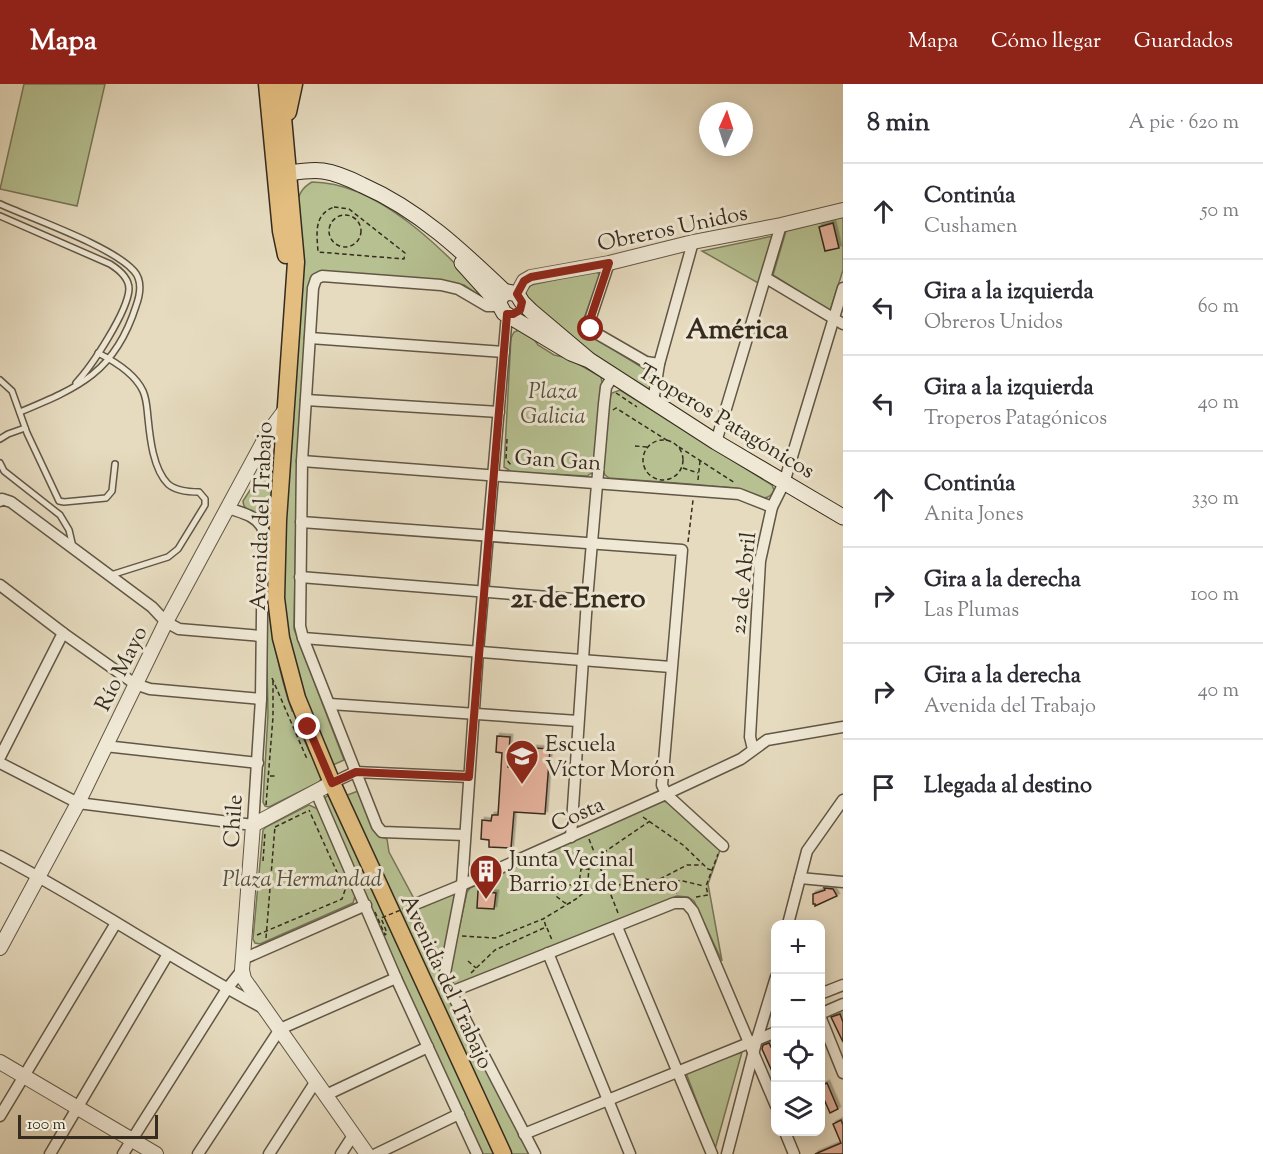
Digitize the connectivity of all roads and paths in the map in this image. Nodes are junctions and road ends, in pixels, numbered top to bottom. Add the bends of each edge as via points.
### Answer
1 (254, 84) edge
2 (267, 84) edge
3 (280, 84) edge
4 (294, 84) edge
5 (269, 112) junction
6 (285, 137) junction
7 (283, 174) junction
8 (0, 204) edge
9 (843, 210) edge
10 (0, 216) edge
11 (358, 216) junction
12 (355, 219) junction
13 (781, 225) junction
14 (693, 242) junction
15 (609, 263) junction
16 (766, 278) junction
17 (843, 288) edge
18 (508, 304) junction
19 (839, 322) edge
20 (310, 338) junction
21 (504, 352) junction
22 (98, 353) junction
23 (110, 359) junction
24 (659, 364) junction
25 (613, 376) junction
26 (0, 380) edge
27 (73, 387) junction
28 (306, 400) junction
29 (653, 402) junction
30 (285, 410) junction
31 (20, 412) junction
32 (499, 412) junction
33 (609, 412) dead end
34 (25, 428) junction
35 (507, 436) dead end
36 (0, 439) edge
37 (668, 441) junction
38 (716, 442) junction
39 (635, 446) dead end
40 (648, 447) junction
41 (679, 447) junction
42 (700, 460) junction
43 (302, 461) junction
44 (0, 463) edge
45 (115, 465) dead end
46 (512, 467) dead end
47 (682, 467) junction
48 (699, 473) junction
49 (494, 474) junction
50 (653, 480) dead end
51 (661, 480) junction
52 (597, 482) junction
53 (672, 482) dead end
54 (784, 483) junction
55 (696, 487) junction
56 (735, 487) dead end
57 (1, 500) edge
58 (772, 507) junction
59 (228, 508) junction
60 (843, 517) edge
61 (301, 522) junction
62 (488, 536) junction
63 (592, 544) junction
64 (73, 548) junction
65 (682, 550) junction
66 (109, 576) junction
67 (300, 577) junction
68 (0, 585) edge
69 (483, 591) junction
70 (587, 600) junction
71 (166, 622) junction
72 (63, 633) junction
73 (261, 636) junction
74 (303, 638) junction
75 (478, 651) junction
76 (583, 659) junction
77 (671, 667) junction
78 (135, 684) junction
79 (261, 699) junction
80 (330, 704) junction
81 (473, 713) junction
82 (578, 721) junction
83 (842, 728) edge
84 (105, 746) junction
85 (753, 749) junction
86 (0, 757) edge
87 (0, 762) edge
88 (258, 763) junction
89 (356, 772) junction
90 (469, 777) junction
91 (332, 783) junction
92 (666, 794) junction
93 (843, 800) edge
94 (313, 801) junction
95 (78, 803) junction
96 (632, 809) junction
97 (276, 813) junction
98 (650, 821) junction
99 (274, 827) junction
100 (585, 831) junction
101 (257, 832) junction
102 (465, 835) junction
103 (571, 837) junction
104 (722, 845) joint
105 (0, 856) edge
106 (596, 857) junction
107 (704, 865) junction
108 (712, 870) junction
109 (39, 876) junction
110 (800, 878) junction
111 (660, 880) junction
112 (843, 882) edge
113 (606, 883) junction
114 (462, 885) junction
115 (706, 886) junction
116 (608, 888) junction
117 (587, 890) junction
118 (673, 896) dead end
119 (690, 901) junction
120 (418, 903) joint
121 (571, 903) junction
122 (366, 905) junction
123 (375, 912) dead end
124 (543, 919) junction
125 (789, 920) edge
126 (619, 922) junction
127 (116, 923) junction
128 (546, 927) junction
129 (266, 932) junction
130 (452, 935) junction
131 (244, 941) junction
132 (0, 948) edge
133 (265, 949) junction
134 (552, 952) junction
135 (168, 954) junction
136 (468, 961) dead end
137 (242, 965) junction
138 (476, 968) junction
139 (396, 978) junction
140 (843, 985) edge
141 (462, 988) junction
142 (227, 989) junction
143 (451, 992) junction
144 (825, 992) edge
145 (771, 994) edge
146 (843, 1004) edge
147 (266, 1009) junction
148 (825, 1013) edge
149 (771, 1014) edge
150 (764, 1017) junction
151 (825, 1027) edge
152 (280, 1029) junction
153 (771, 1035) edge
154 (754, 1045) junction
155 (428, 1047) junction
156 (0, 1062) edge
157 (678, 1071) junction
158 (843, 1072) edge
159 (23, 1076) junction
160 (316, 1081) junction
161 (771, 1092) edge
162 (327, 1095) junction
163 (608, 1099) junction
164 (77, 1108) junction
165 (459, 1114) junction
166 (0, 1116) edge
167 (354, 1134) junction
168 (524, 1134) junction
169 (787, 1136) edge
170 (132, 1140) junction
171 (50, 1154) edge
172 (123, 1154) edge
173 (156, 1154) edge
174 (198, 1154) edge
175 (269, 1154) edge
176 (341, 1154) edge
177 (367, 1154) edge
178 (376, 1154) edge
179 (477, 1154) edge
180 (503, 1154) edge
181 (534, 1154) edge
182 (630, 1154) edge
183 (712, 1154) edge
184 (727, 1154) edge
185 (794, 1154) edge

1 - 5 main road
2 - 5 main road, Avenida del Trabajo
3 - 6 main road, Avenida del Trabajo
4 - 6 main road
5 - 7 main road, Avenida del Trabajo
6 - 7 main road, Avenida del Trabajo
7 - 18 main road, Troperos Patagónicos via 358,183 387,196 466,255
7 - 30 main road, Avenida del Trabajo via 296,262
8 - 23 lane via 98,247 135,272 139,295 128,327
9 - 13 street, Obreros Unidos
10 - 22 lane via 110,264 124,276 129,289 124,305
11 - 11 path via 405,254 404,259 318,252 321,214 341,207
11 - 12 path
12 - 12 path via 361,228 356,243 346,247 336,244 329,231 332,222 346,215
13 - 14 street, Obreros Unidos
13 - 16 street
14 - 15 street, Obreros Unidos
14 - 24 street
15 - 18 street, Obreros Unidos via 531,277
15 - 24 street via 589,323 594,332 646,362
16 - 19 street
16 - 38 street
17 - 19 street, 22 de Abril
18 - 20 street, Avenida del Trabajo via 487,306 458,289 441,285 322,276 312,288
18 - 21 street, Avenida del Trabajo
18 - 25 main road, Troperos Patagónicos via 571,353
19 - 54 street, 22 de Abril
20 - 21 street
20 - 28 street, Avenida del Trabajo
21 - 32 street, Avenida del Trabajo
22 - 23 lane
22 - 27 lane
23 - 27 lane via 92,377
23 - 66 lane via 142,389 153,450 168,483 199,492 205,505 178,549 168,557
24 - 29 street
25 - 29 main road, Troperos Patagónicos
25 - 52 street via 606,387
26 - 31 lane via 12,391
27 - 31 lane
28 - 32 street
28 - 43 street, Avenida del Trabajo
29 - 38 main road, Troperos Patagónicos
30 - 59 street, Río Mayo via 268,433
30 - 91 main road, Avenida del Trabajo via 278,520 278,615 297,698
31 - 34 lane
32 - 49 street, Avenida del Trabajo
33 - 37 path via 616,408
34 - 36 lane
34 - 45 lane via 61,502 106,498 112,491
35 - 46 path via 506,459
37 - 40 path via 654,442
37 - 41 path
38 - 54 main road, Troperos Patagónicos
39 - 40 path
40 - 51 path via 643,457 645,470
41 - 42 path
41 - 47 path via 684,460
42 - 48 path
42 - 56 path via 736,482
43 - 49 street, Gan Gan
43 - 61 street, Avenida del Trabajo
44 - 64 lane via 4,471 60,515
47 - 48 path
47 - 51 path via 675,477
48 - 55 path
49 - 52 street, Gan Gan
49 - 62 street, Avenida del Trabajo
50 - 51 path
51 - 53 path
52 - 55 street, Gan Gan
52 - 63 street
54 - 58 street, 22 de Abril
54 - 60 main road, Troperos Patagónicos
55 - 58 street, Gan Gan via 739,494
55 - 65 path via 687,547
57 - 64 street via 11,502
58 - 85 street, 22 de Abril via 758,575 750,737
59 - 71 street, Río Mayo
59 - 73 street, Chile via 251,516 263,529
61 - 62 street
61 - 67 street, Avenida del Trabajo
62 - 63 street
62 - 69 street, Avenida del Trabajo
63 - 65 street
63 - 70 street
64 - 66 street
65 - 77 street
66 - 71 street
67 - 69 street
67 - 74 street, Avenida del Trabajo
68 - 72 street
69 - 70 street
69 - 75 street, Avenida del Trabajo
70 - 76 street
71 - 73 street via 179,628
71 - 78 street, Río Mayo
72 - 78 street
72 - 86 street
73 - 79 street, Chile
74 - 75 street
74 - 80 street, Avenida del Trabajo
75 - 76 street
75 - 81 street, Avenida del Trabajo
76 - 77 street
76 - 82 street
77 - 92 street via 662,785
78 - 79 street via 150,689
78 - 84 street, Río Mayo
79 - 88 street, Chile
80 - 81 street
80 - 89 street, Avenida del Trabajo
81 - 82 street
81 - 90 street, Avenida del Trabajo
82 - 103 street
83 - 85 street, Costa via 767,740
84 - 88 street
84 - 95 street, Río Mayo
85 - 92 street, Costa via 741,759
87 - 95 street
88 - 101 street, Chile
89 - 90 street
89 - 91 street
89 - 102 street, Avenida del Trabajo via 382,832
90 - 102 street, Avenida del Trabajo
91 - 94 street
91 - 180 main road, Avenida del Trabajo
92 - 96 street, Costa
92 - 104 street
93 - 110 street via 807,851
94 - 97 street
94 - 99 path
94 - 122 street, Avenida del Trabajo
94 - 129 path via 345,890 342,899
95 - 101 street
95 - 109 street, Río Mayo
96 - 98 path
96 - 100 street, Costa
97 - 99 path
97 - 101 street
98 - 106 path
98 - 107 path
99 - 129 path
100 - 103 street, Costa
100 - 106 path
101 - 131 street, Chile
102 - 114 street, Avenida del Trabajo
103 - 114 street, Costa
104 - 108 path
105 - 109 street
106 - 113 path
107 - 108 path
107 - 111 path via 687,865
108 - 115 path
109 - 127 street
109 - 132 street, Río Mayo
110 - 112 street
110 - 125 street
111 - 115 path
111 - 116 path via 638,879
111 - 118 path via 680,896
113 - 116 path
113 - 117 path
114 - 120 street, Costa
114 - 130 street, Avenida del Trabajo
115 - 119 path via 708,895
116 - 126 path
117 - 121 path
117 - 121 path via 589,872 585,868 579,873 579,883 563,885 558,892 560,900
119 - 126 street
119 - 154 street
120 - 123 path, bridge via 381,918 385,935
121 - 124 path
122 - 133 street
122 - 139 street, Avenida del Trabajo
124 - 128 path
124 - 130 path via 495,938
126 - 134 street
126 - 157 street
127 - 135 street
127 - 159 street
128 - 134 path
128 - 138 path via 495,950
129 - 131 path
129 - 133 path
130 - 143 street, Avenida del Trabajo via 445,973
131 - 137 street, Chile
133 - 137 street
134 - 141 street
134 - 163 street
135 - 142 street
135 - 164 street
136 - 138 path
137 - 142 street
137 - 147 street via 244,979
138 - 141 path
139 - 152 street
139 - 155 street, Avenida del Trabajo
140 - 144 street
141 - 143 street
142 - 147 street
142 - 170 street
143 - 168 street, Avenida del Trabajo
145 - 150 street
146 - 148 street
147 - 152 street
149 - 150 street
150 - 154 street
151 - 158 street
152 - 160 street
152 - 174 street
153 - 154 street
154 - 157 street
154 - 161 street
154 - 184 street
155 - 162 street
155 - 165 street, Avenida del Trabajo
156 - 159 street
157 - 163 street
157 - 183 street
159 - 164 street
159 - 166 street
160 - 162 street
160 - 175 street
162 - 167 street
163 - 168 street
163 - 182 street
164 - 170 street
164 - 171 street
165 - 178 street
165 - 179 street, Avenida del Trabajo
167 - 176 street
167 - 177 street
168 - 181 street, Avenida del Trabajo
169 - 185 street
170 - 172 street
170 - 173 street

